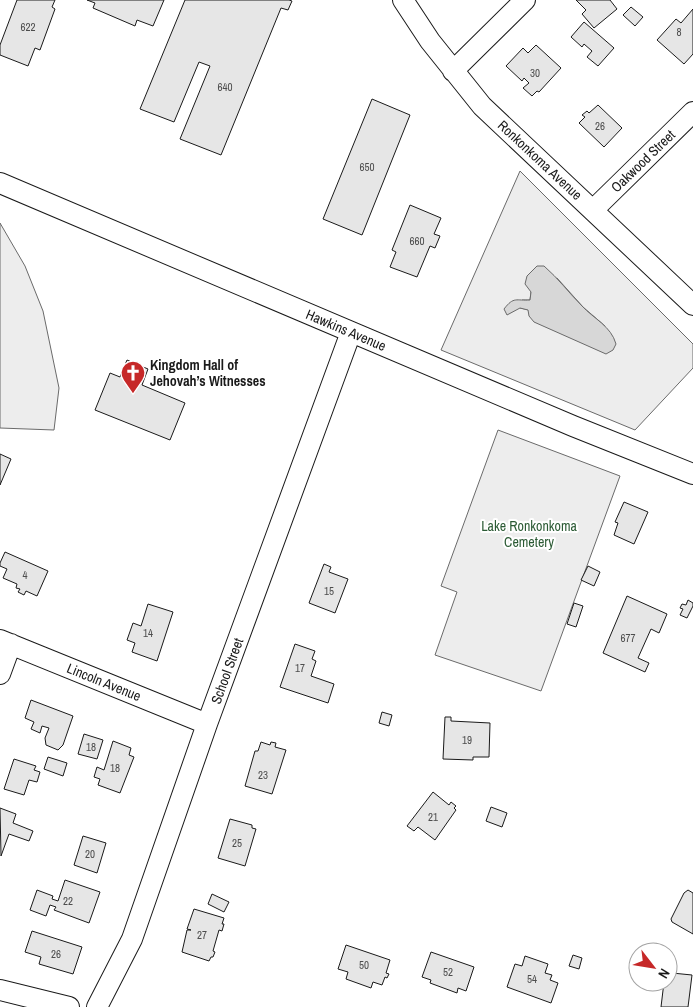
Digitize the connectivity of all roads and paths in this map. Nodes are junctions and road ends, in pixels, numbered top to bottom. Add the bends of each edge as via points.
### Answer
1 (403, 0) edge
2 (525, 0) edge
3 (453, 70) junction
4 (693, 112) edge
5 (0, 183) edge
6 (593, 210) junction
7 (693, 305) edge
8 (351, 332) junction
9 (692, 471) edge
10 (6, 642) edge
11 (0, 674) edge
12 (207, 724) junction
13 (0, 990) edge
14 (69, 1007) edge
15 (97, 1007) edge

1 - 3 street, Ronkonkoma Avenue
2 - 3 street
3 - 6 street, Ronkonkoma Avenue via 482,106
4 - 6 street, Oakwood Street
5 - 8 street, Hawkins Avenue
6 - 7 street, Ronkonkoma Avenue
8 - 9 street, Hawkins Avenue via 573,426
8 - 12 street, School Street
10 - 11 street
10 - 12 street, Lincoln Avenue
12 - 15 street, School Street via 132,939
13 - 14 street

